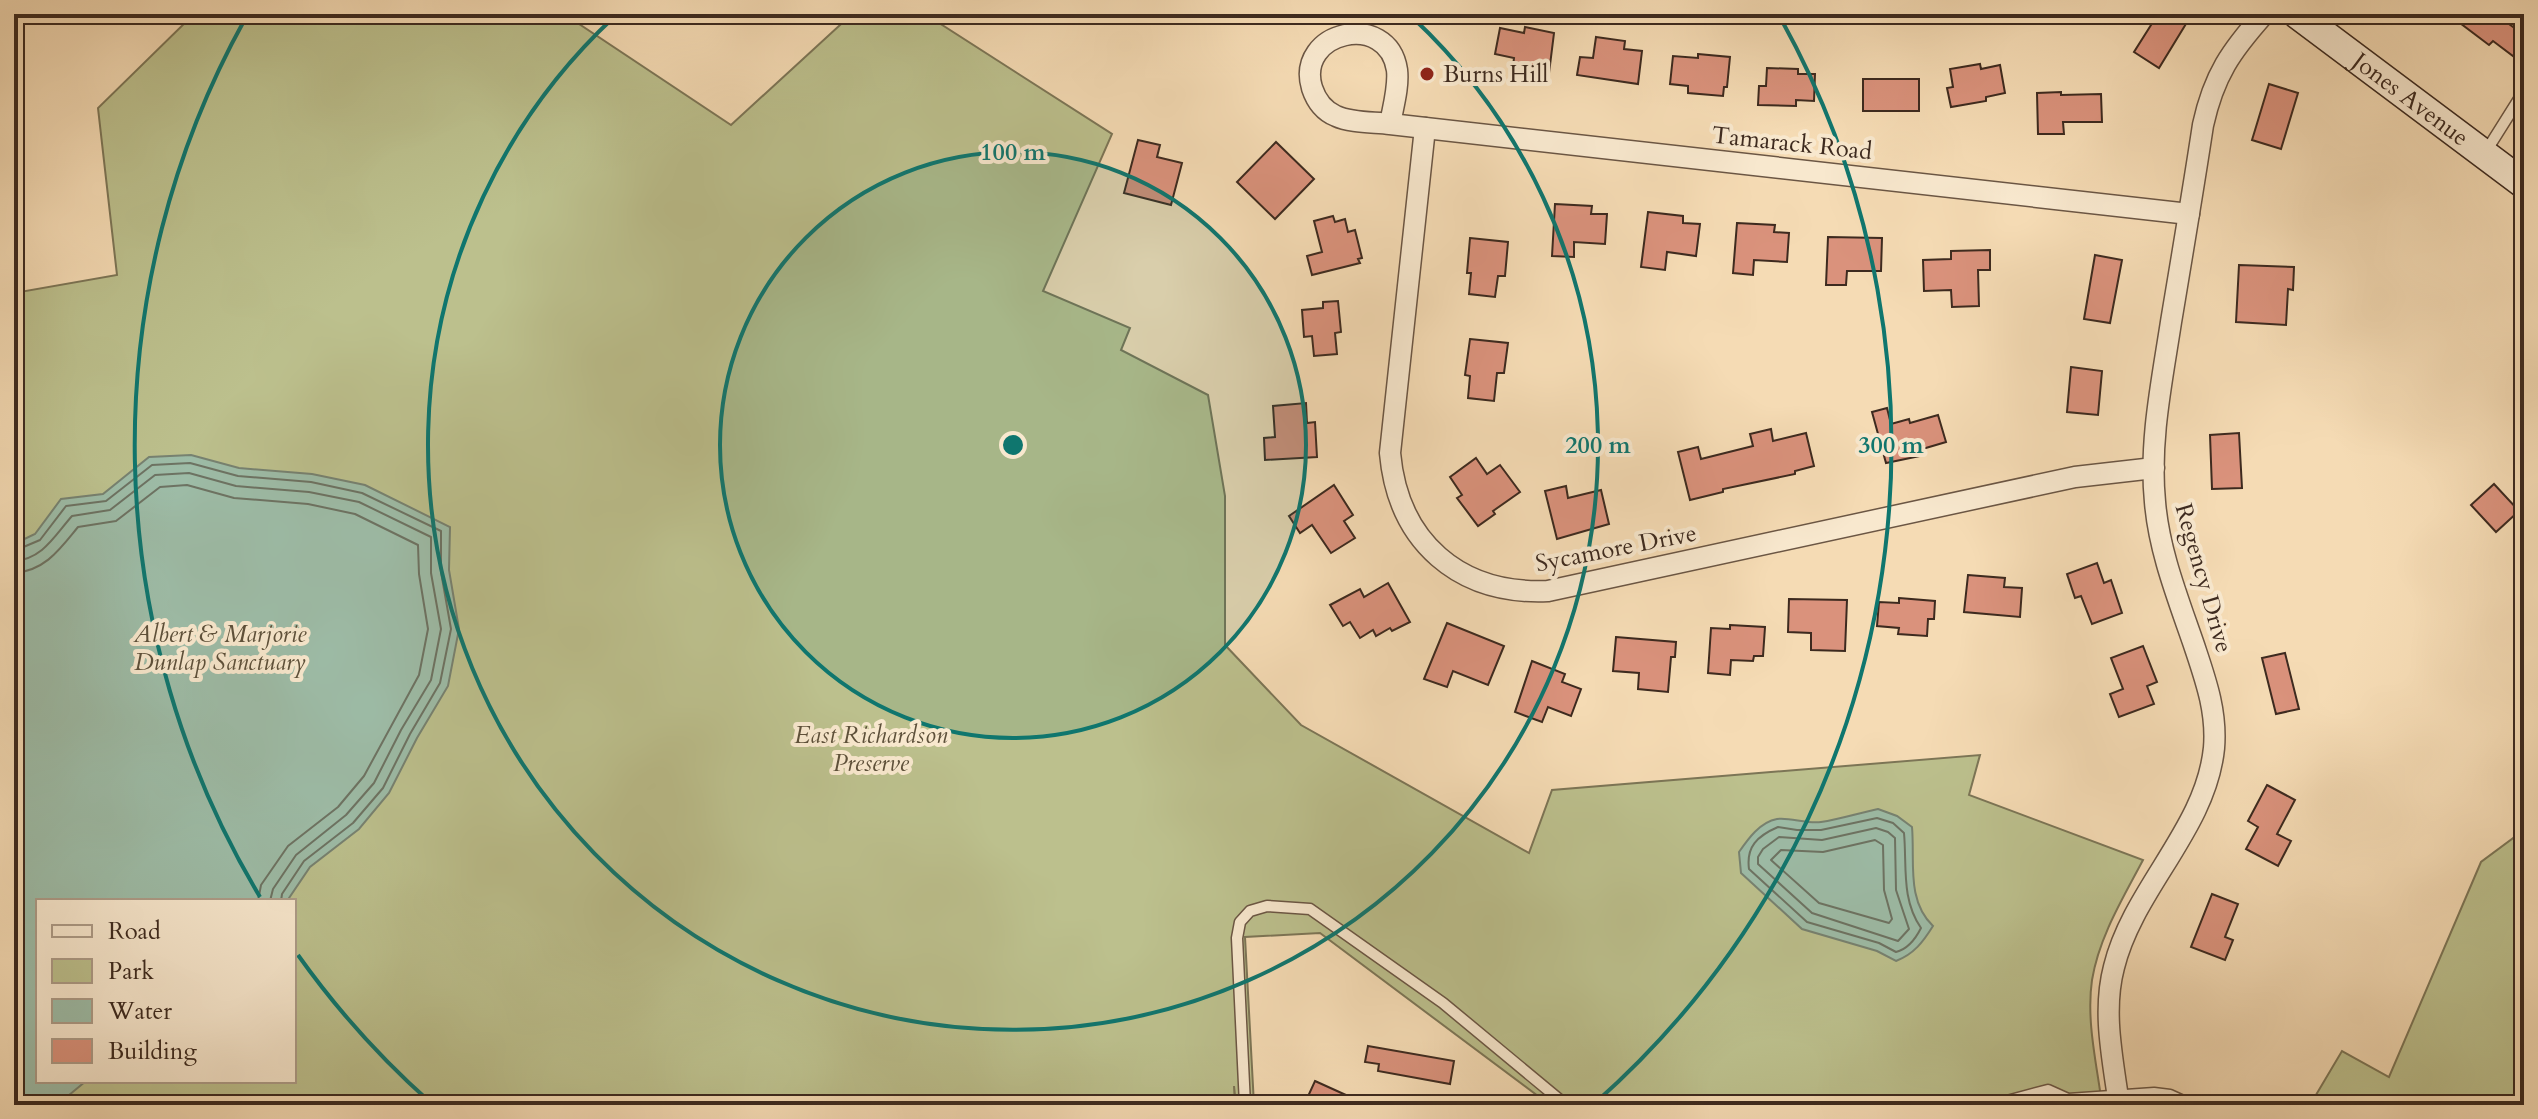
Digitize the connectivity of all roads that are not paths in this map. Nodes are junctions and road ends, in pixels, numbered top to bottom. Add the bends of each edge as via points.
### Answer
1 (2264, 14) edge
2 (2297, 14) edge
3 (2524, 91) edge
4 (1390, 124) junction
5 (1425, 128) junction
6 (2484, 154) junction
7 (2524, 184) edge
8 (2189, 214) junction
9 (2154, 468) junction
10 (2118, 1100) edge
11 (1245, 1105) edge
12 (1566, 1105) edge
13 (1992, 1105) edge
14 (2192, 1105) edge

1 - 8 street, Regency Drive via 2230,53 2212,89
2 - 6 street, Jones Avenue
3 - 6 lane
4 - 4 street, Tamarack Road via 1337,117 1317,99 1312,64 1328,42 1354,33 1371,36 1386,47 1397,72
4 - 5 street, Tamarack Road
5 - 8 street, Tamarack Road
5 - 9 street, Sycamore Drive via 1390,463 1412,528 1438,557 1471,579 1508,590 1548,591 2075,477
6 - 7 street, Jones Avenue
8 - 9 street, Regency Drive via 2159,399
9 - 10 street, Regency Drive via 2160,536 2207,685 2215,733 2206,783 2113,967 2109,1027
10 - 13 lane via 2068,1099 2048,1090
10 - 14 lane via 2162,1094
11 - 12 lane via 1237,938 1240,922 1250,911 1267,906 1310,909 1325,917 1443,1003

